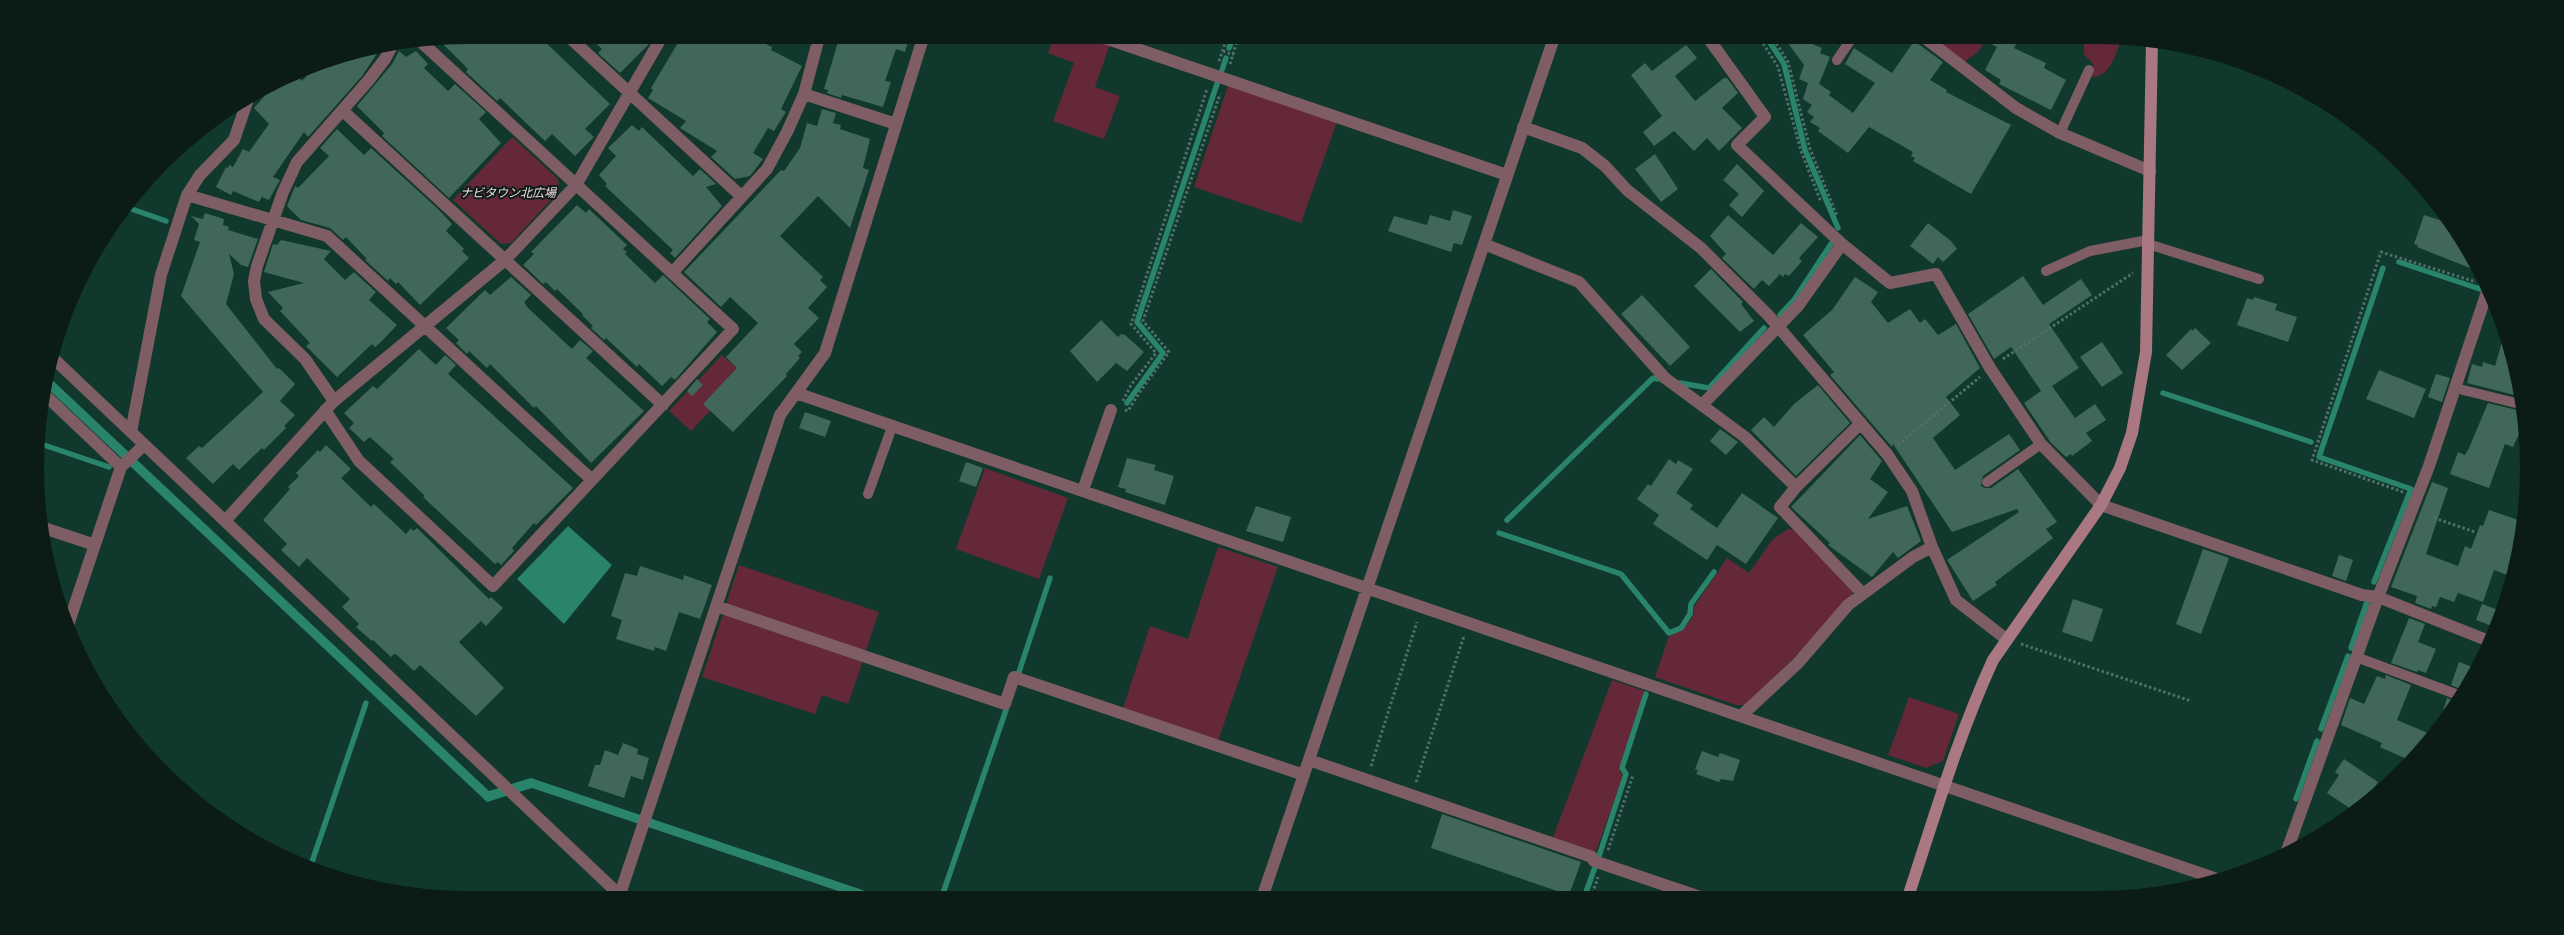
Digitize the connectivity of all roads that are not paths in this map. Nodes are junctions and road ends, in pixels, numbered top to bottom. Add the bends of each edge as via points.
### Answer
1 (577, 44) edge
2 (658, 44) edge
3 (817, 44) edge
4 (921, 44) edge
5 (1123, 44) edge
6 (1552, 44) edge
7 (1712, 44) edge
8 (1848, 44) edge
9 (1933, 44) edge
10 (426, 46) edge
11 (2152, 47) edge
12 (389, 51) edge
13 (1837, 60) dead end
14 (2089, 70) dead end
15 (629, 93) junction
16 (804, 94) junction
17 (245, 107) edge
18 (343, 111) junction
19 (896, 124) junction
20 (1524, 128) junction
21 (2060, 133) junction
22 (2150, 171) junction
23 (1507, 175) junction
24 (576, 185) junction
25 (187, 195) junction
26 (741, 196) junction
27 (273, 220) junction
28 (2148, 242) junction
29 (1484, 244) junction
30 (1842, 244) junction
31 (505, 260) junction
32 (2046, 271) dead end
33 (672, 273) junction
34 (2259, 279) dead end
35 (2485, 298) edge
36 (425, 326) junction
37 (1779, 327) junction
38 (57, 362) edge
39 (2455, 388) junction
40 (796, 393) junction
41 (49, 399) edge
42 (2515, 403) edge
43 (330, 405) junction
44 (663, 405) junction
45 (1702, 405) junction
46 (1111, 410) dead end
47 (1861, 423) junction
48 (892, 426) junction
49 (131, 432) junction
50 (2041, 444) junction
51 (140, 448) junction
52 (123, 466) junction
53 (592, 480) junction
54 (1987, 482) dead end
55 (1796, 487) junction
56 (1083, 490) junction
57 (868, 494) dead end
58 (2101, 505) junction
59 (225, 521) junction
60 (48, 529) edge
61 (95, 545) junction
62 (1932, 547) junction
63 (1367, 589) junction
64 (1863, 594) junction
65 (2378, 597) junction
66 (716, 606) junction
67 (71, 617) edge
68 (2006, 639) junction
69 (2484, 640) edge
70 (2356, 657) junction
71 (2454, 694) edge
72 (1741, 716) junction
73 (1309, 760) junction
74 (1304, 774) junction
75 (1945, 786) junction
76 (2289, 845) edge
77 (2209, 876) edge
78 (614, 891) edge
79 (623, 891) edge
80 (1265, 891) edge
81 (1682, 891) edge
82 (1910, 891) edge

1 - 15 street
2 - 15 street
3 - 16 street
4 - 19 street
5 - 23 street
6 - 20 street
7 - 30 street via 1765,117 1738,145
8 - 13 lane
9 - 21 street via 2016,108
10 - 24 street
11 - 22 street
12 - 18 street
14 - 21 lane
15 - 24 street
15 - 26 street
16 - 19 street
16 - 26 street via 788,132 767,168
17 - 25 street via 234,140 200,174
18 - 27 street via 297,162
18 - 31 street
19 - 40 street via 825,353
20 - 23 street
20 - 37 street via 1582,148 1605,166 1627,190 1701,248
21 - 22 street
22 - 28 street
23 - 29 street
24 - 31 street
24 - 33 street
25 - 27 street
25 - 49 street via 161,275
26 - 33 street
27 - 36 street via 327,236
27 - 43 street via 257,266 254,281 256,299 264,318 305,359
28 - 32 lane via 2090,252
28 - 34 lane
28 - 58 street via 2146,352 2140,394 2120,468
29 - 45 street via 1579,282 1665,378
29 - 63 street
30 - 37 street
30 - 50 street via 1890,283 1936,274 1990,368
31 - 36 street
31 - 44 street
33 - 44 street via 733,329
35 - 39 street
36 - 43 street
36 - 53 street
37 - 45 street
37 - 47 street
38 - 49 street
39 - 42 lane
39 - 65 street via 2429,466
40 - 48 street
40 - 66 street via 780,415
41 - 52 street
43 - 53 street via 359,461 494,586
43 - 59 street
44 - 53 street
45 - 55 street via 1745,437
46 - 56 street
47 - 55 street
47 - 62 street via 1912,491
48 - 56 street
48 - 57 lane
49 - 51 street
50 - 54 lane
50 - 58 street
51 - 52 street
51 - 59 street
52 - 61 street
55 - 64 street via 1780,507
56 - 63 street
58 - 65 street via 2362,595
58 - 68 street
59 - 78 street
60 - 61 street
61 - 67 street
62 - 64 street
62 - 68 street via 1956,600
63 - 72 street
63 - 73 street
64 - 72 street via 1848,605 1798,663
65 - 69 street
65 - 70 street
66 - 74 street via 1005,704 1014,677
66 - 79 street
68 - 75 street via 1982,685
70 - 71 lane
70 - 76 street
72 - 75 street
73 - 74 street
73 - 81 street
74 - 80 street
75 - 77 street
75 - 82 street

